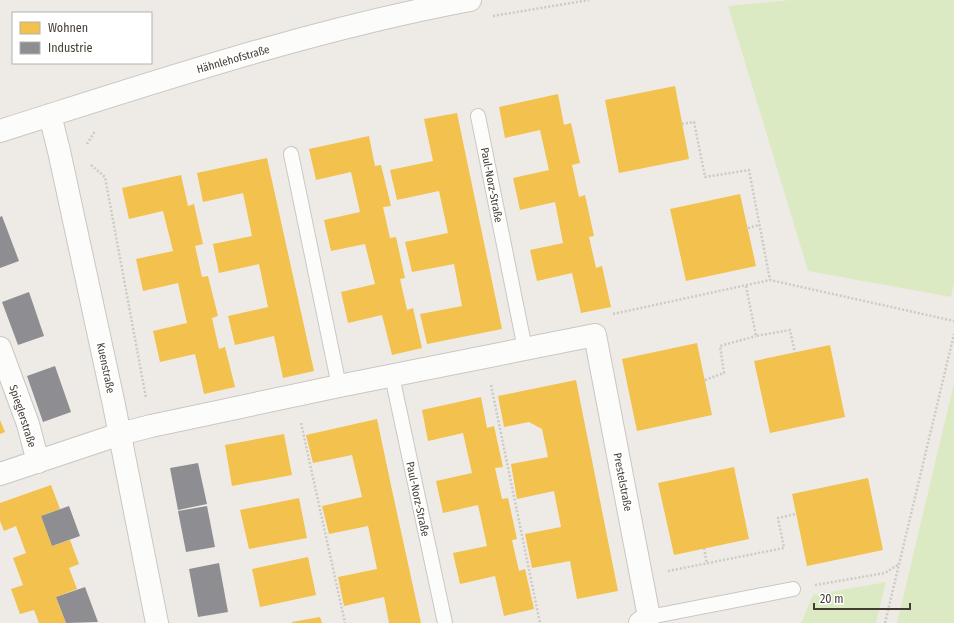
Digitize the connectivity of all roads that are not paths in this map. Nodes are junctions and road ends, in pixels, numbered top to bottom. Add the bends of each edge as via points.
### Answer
1 (470, 0) edge
2 (50, 115) junction
3 (478, 116) dead end
4 (0, 131) edge
5 (291, 154) dead end
6 (0, 348) edge
7 (525, 349) junction
8 (392, 376) junction
9 (339, 386) junction
10 (120, 434) junction
11 (38, 462) junction
12 (0, 474) edge
13 (793, 589) road end
14 (644, 620) edge
15 (157, 623) edge
16 (445, 623) edge

1 - 2 street, Hähnlehofstraße via 373,20 227,60
2 - 4 street, Hähnlehofstraße
2 - 10 street, Kuenstraße
3 - 7 lane, Paul-Norz-Straße
5 - 9 lane
6 - 11 street, Spieglerstraße via 28,424
7 - 8 street
7 - 14 street, Prestelstraße via 595,335 642,576
8 - 9 street
8 - 16 lane, Paul-Norz-Straße
9 - 10 street
10 - 11 street, Spieglerstraße
10 - 15 street, Kuenstraße
11 - 12 street, Spieglerstraße
13 - 14 lane

